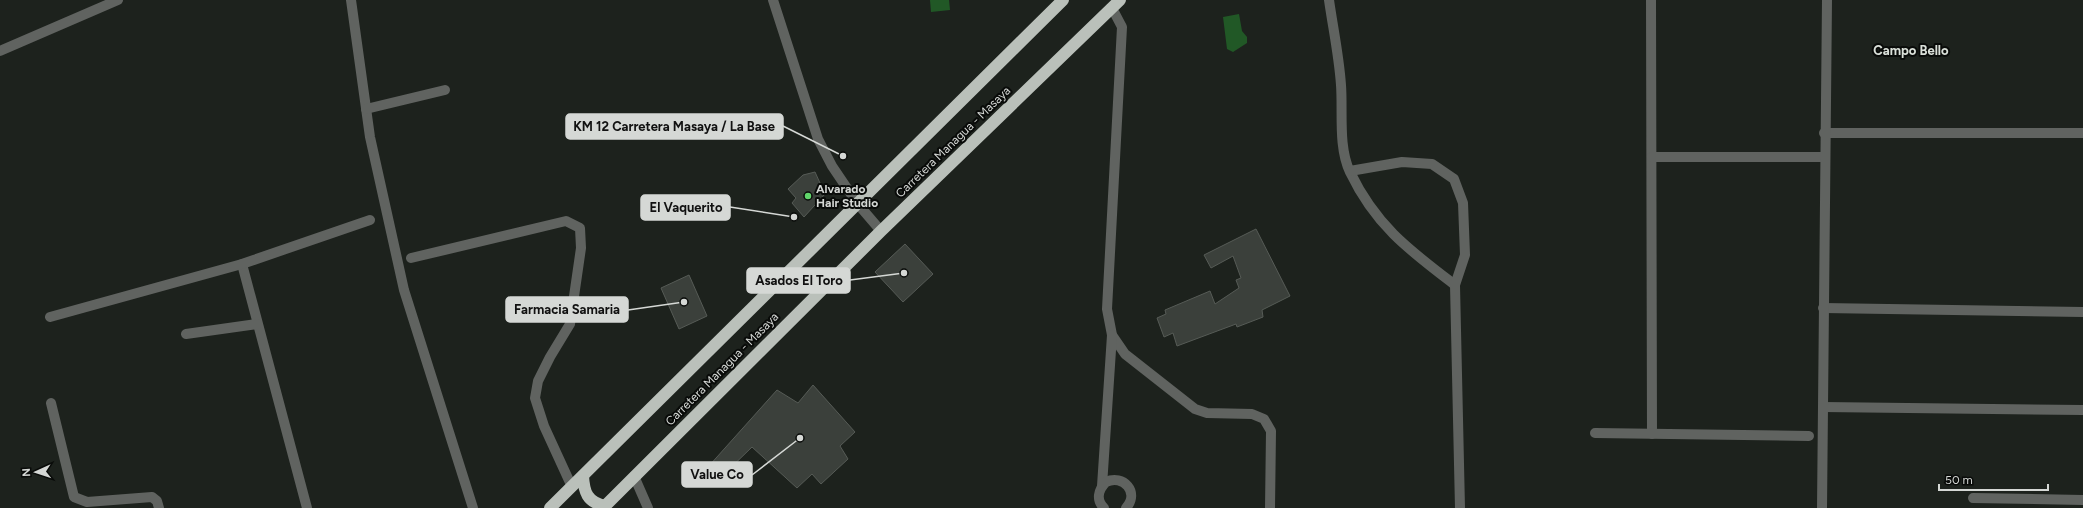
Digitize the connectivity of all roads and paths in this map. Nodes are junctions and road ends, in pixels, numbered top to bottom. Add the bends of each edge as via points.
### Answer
1 (118, 0) edge
2 (351, 0) edge
3 (773, 0) edge
4 (1063, 0) edge
5 (1329, 0) edge
6 (1651, 0) edge
7 (1827, 0) edge
8 (1116, 4) edge
9 (0, 51) edge
10 (445, 90) dead end
11 (366, 109) junction
12 (1824, 132) junction
13 (2083, 133) edge
14 (1652, 157) junction
15 (1824, 157) junction
16 (1350, 171) junction
17 (857, 202) junction
18 (370, 220) dead end
19 (881, 231) junction
20 (411, 258) dead end
21 (242, 264) junction
22 (1455, 284) junction
23 (1823, 308) junction
24 (2083, 312) edge
25 (50, 317) dead end
26 (257, 324) junction
27 (186, 334) dead end
28 (1112, 335) junction
29 (51, 403) dead end
30 (1823, 406) junction
31 (2083, 410) edge
32 (1595, 433) dead end
33 (1652, 434) junction
34 (1809, 436) dead end
35 (583, 476) junction
36 (634, 476) junction
37 (1102, 486) junction
38 (572, 487) junction
39 (1973, 498) dead end
40 (2083, 500) edge
41 (1101, 506) edge
42 (604, 507) edge
43 (159, 508) edge
44 (307, 508) edge
45 (473, 508) edge
46 (550, 508) edge
47 (648, 508) edge
48 (1126, 508) edge
49 (1270, 508) edge
50 (1460, 508) edge
51 (1822, 508) edge

1 - 9 street
2 - 11 street
3 - 17 street via 818,139 832,166
4 - 17 highway, Carretera Managua - Masaya
5 - 16 street via 1341,83 1344,147
6 - 14 street
7 - 12 street
8 - 19 highway, Carretera Managua - Masaya
8 - 28 street via 1122,27 1107,309
10 - 11 street
11 - 45 street via 404,290
12 - 13 street
12 - 15 street
14 - 15 street
14 - 33 street
15 - 23 street
16 - 22 street via 1379,220 1416,255
16 - 22 street via 1402,162 1432,164 1454,179 1463,203 1465,255
17 - 19 street
17 - 35 highway, Carretera Managua - Masaya
18 - 21 street
19 - 36 highway, Carretera Managua - Masaya
20 - 38 street via 566,221 580,228 581,248 570,324 538,381 535,398 544,426
21 - 25 street
21 - 26 street
22 - 50 street
23 - 24 street
23 - 30 street
26 - 27 street
26 - 44 street
28 - 37 street
28 - 49 street via 1125,354 1195,409 1207,413 1252,414 1264,419 1270,431
29 - 43 street via 74,497 87,502 152,497 158,501
30 - 31 street
30 - 51 street
32 - 33 street
33 - 34 street
35 - 38 highway, Carretera Managua - Masaya
35 - 42 highway via 584,488 589,499
36 - 42 highway, Carretera Managua - Masaya
36 - 47 street
37 - 41 street via 1099,491
37 - 48 street via 1116,479 1127,484 1132,494
38 - 46 highway, Carretera Managua - Masaya
39 - 40 street

